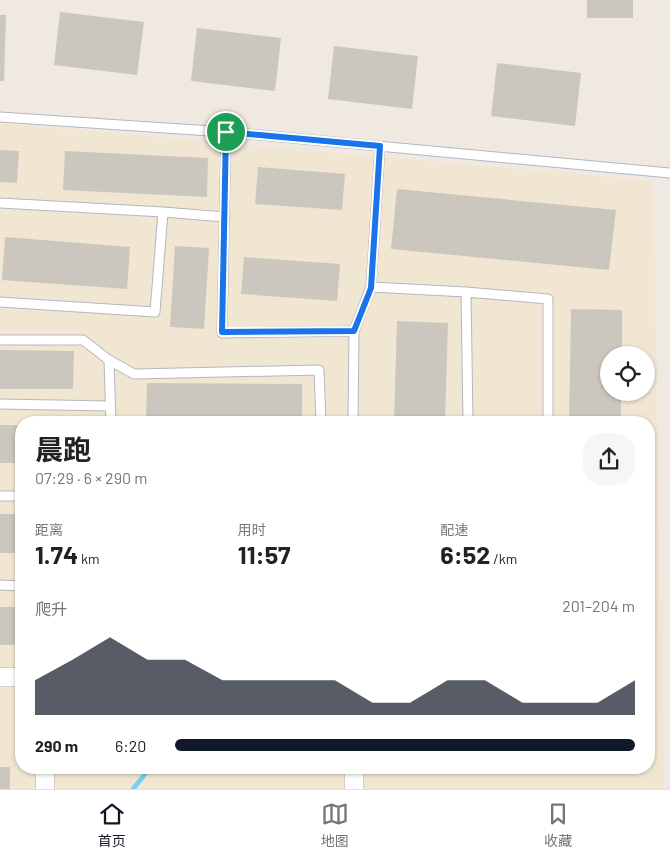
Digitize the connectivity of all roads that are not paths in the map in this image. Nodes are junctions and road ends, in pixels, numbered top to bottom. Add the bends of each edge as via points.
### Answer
1 (0, 117) edge
2 (226, 132) junction
3 (380, 146) junction
4 (670, 173) edge
5 (0, 203) edge
6 (163, 212) junction
7 (225, 217) junction
8 (371, 288) junction
9 (466, 292) junction
10 (0, 302) edge
11 (354, 331) junction
12 (0, 340) edge
13 (109, 360) junction
14 (0, 404) edge
15 (110, 406) junction
16 (111, 416) edge
17 (321, 416) edge
18 (353, 416) edge
19 (468, 416) edge
20 (548, 416) edge
21 (0, 496) edge
22 (15, 496) edge
23 (0, 585) edge
24 (15, 586) edge
25 (0, 677) edge
26 (15, 677) edge
27 (45, 774) edge
28 (354, 774) edge
29 (45, 789) edge
30 (354, 789) edge

1 - 2 lane
2 - 3 lane
2 - 7 lane
3 - 4 lane
3 - 8 lane
5 - 6 lane
6 - 7 lane
6 - 10 lane via 155,312
7 - 11 lane via 222,332
8 - 9 lane
8 - 11 lane
9 - 19 lane
9 - 20 lane via 548,299
11 - 18 lane
12 - 13 lane via 83,340
13 - 15 lane
13 - 17 lane via 134,374 319,370
14 - 15 lane
15 - 16 lane
21 - 22 lane
23 - 24 lane
25 - 26 street
27 - 29 street
28 - 30 street

